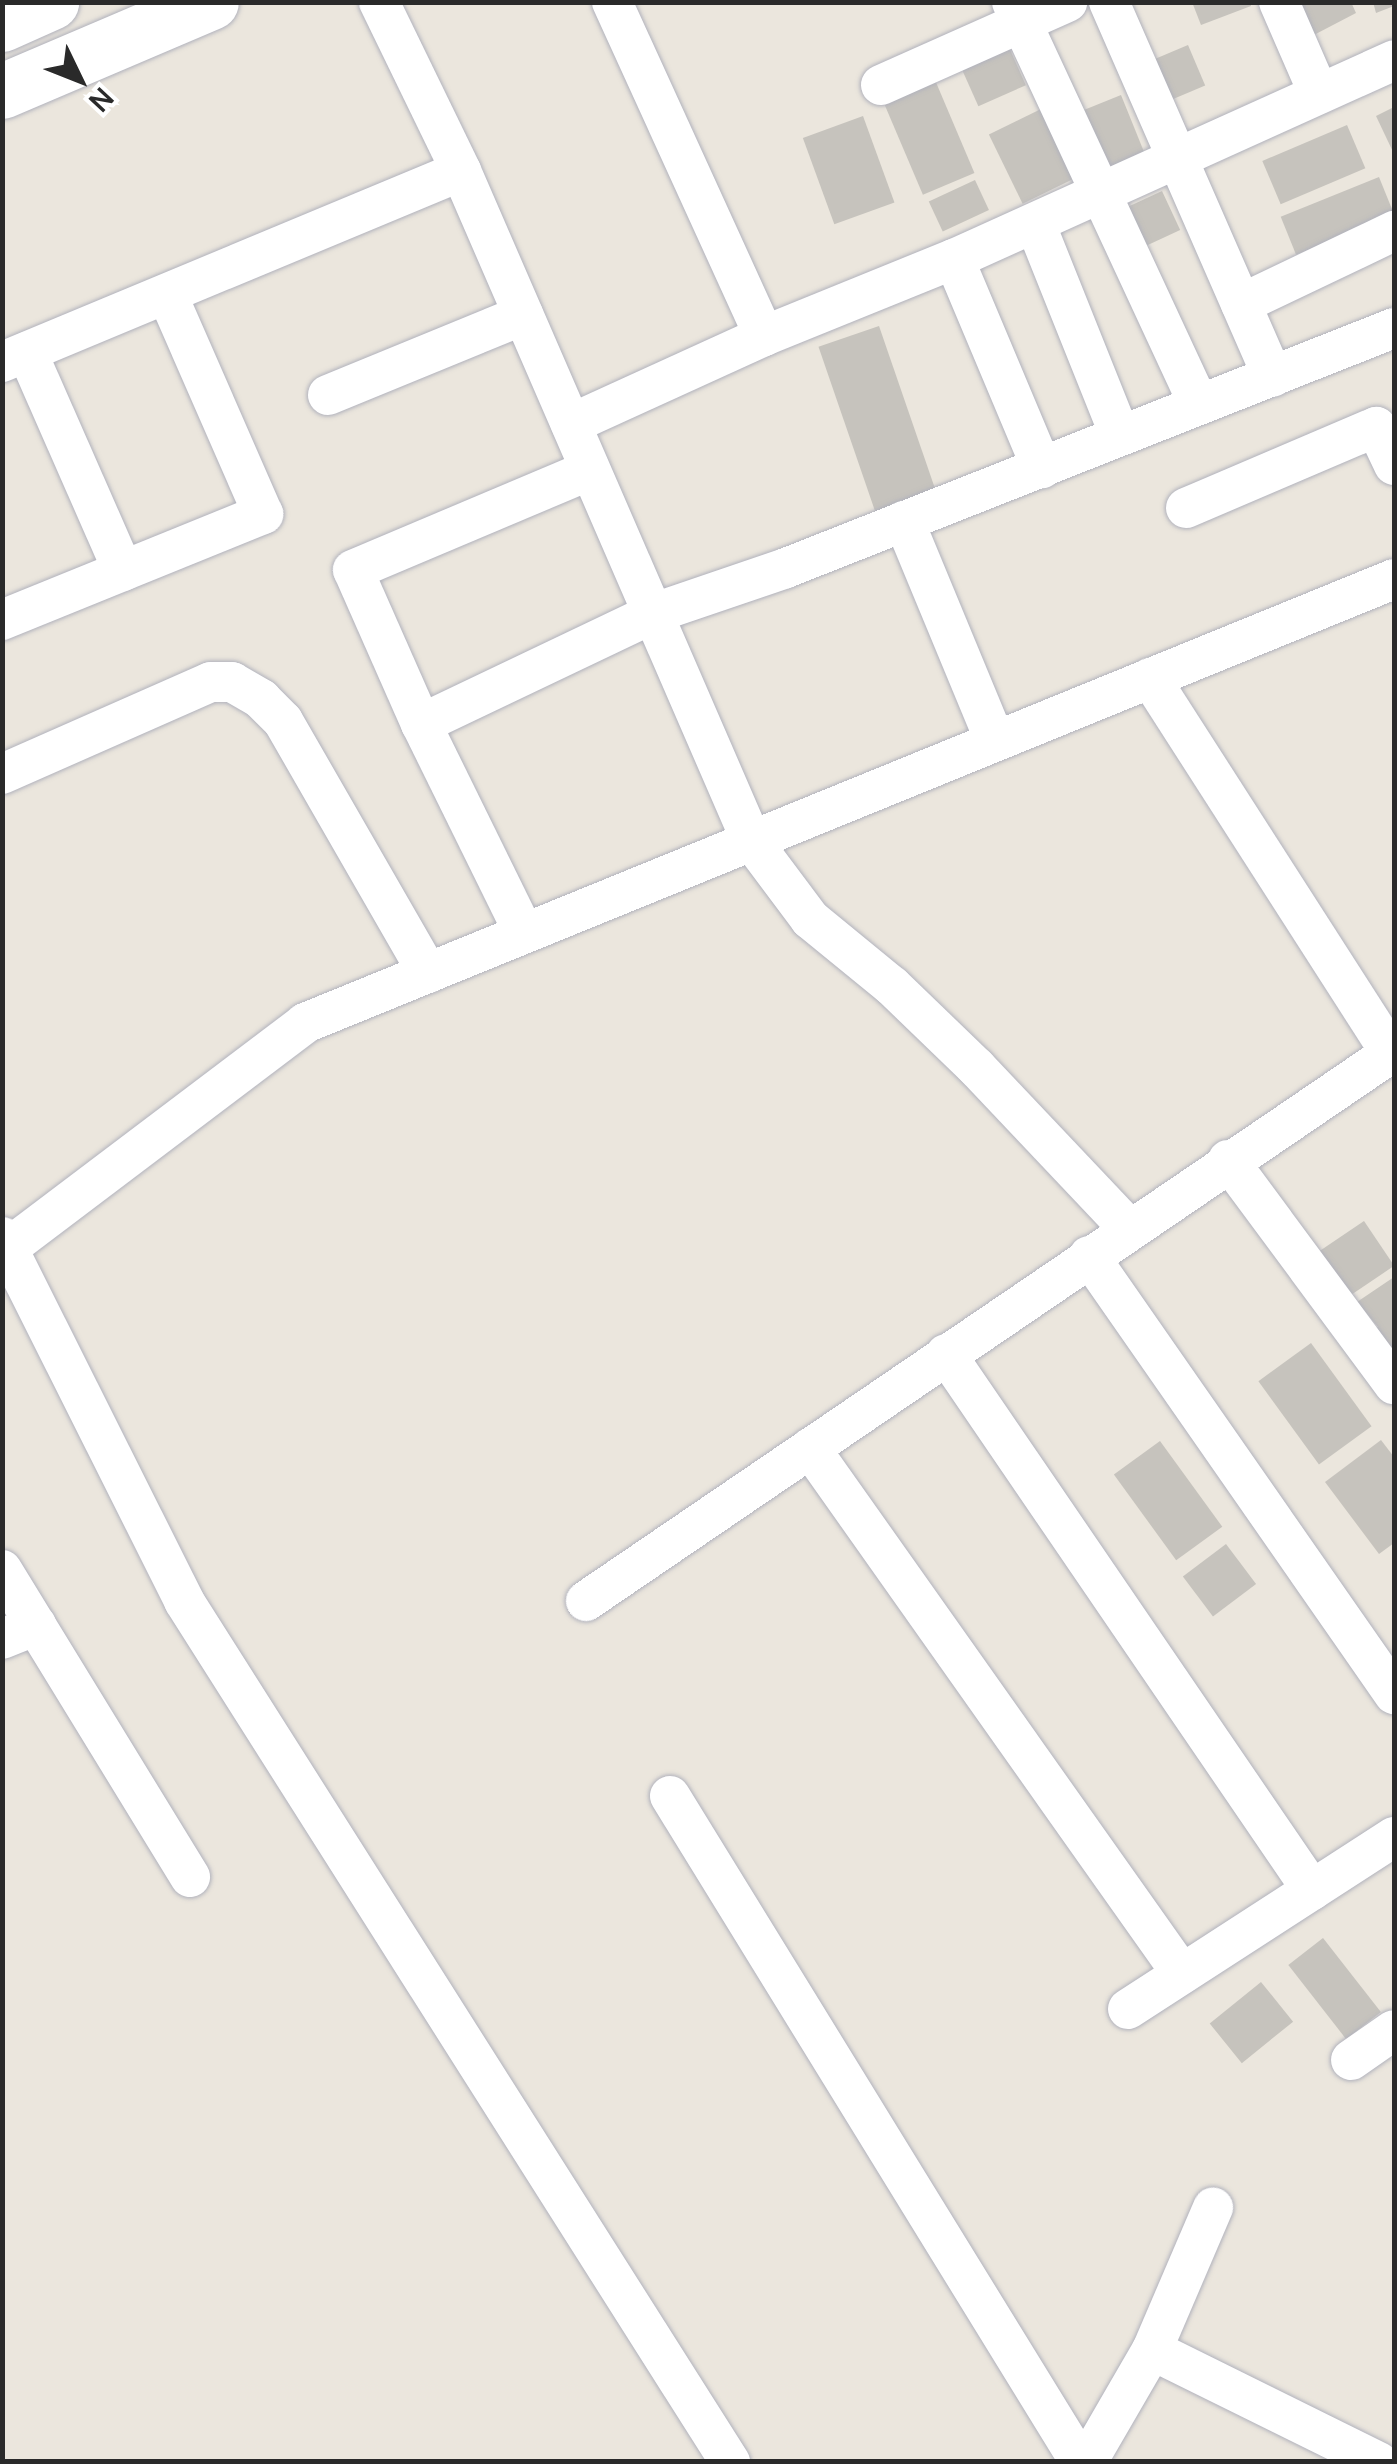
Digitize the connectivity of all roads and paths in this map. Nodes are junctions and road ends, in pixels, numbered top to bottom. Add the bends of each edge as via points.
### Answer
1 (211, 2) edge
2 (379, 2) edge
3 (612, 2) edge
4 (1067, 2) edge
5 (1109, 2) edge
6 (1279, 2) edge
7 (1016, 13) edge
8 (1394, 60) edge
9 (881, 86) dead end
10 (2, 90) edge
11 (1319, 94) junction
12 (1178, 158) junction
13 (461, 171) junction
14 (1098, 194) junction
15 (1035, 223) junction
16 (1394, 231) edge
17 (954, 260) junction
18 (167, 294) junction
19 (1242, 304) junction
20 (523, 315) junction
21 (1394, 328) edge
22 (764, 336) junction
23 (15, 357) edge
24 (1273, 377) junction
25 (328, 394) dead end
26 (1199, 405) junction
27 (1385, 423) edge
28 (571, 424) junction
29 (1120, 436) junction
30 (1394, 465) edge
31 (1042, 468) junction
32 (590, 470) junction
33 (1186, 508) dead end
34 (904, 521) junction
35 (123, 571) junction
36 (1394, 579) edge
37 (654, 613) junction
38 (2, 620) edge
39 (1150, 678) junction
40 (421, 724) junction
41 (995, 741) junction
42 (2, 774) edge
43 (751, 840) junction
44 (524, 934) junction
45 (428, 973) junction
46 (1393, 1052) edge
47 (1228, 1160) junction
48 (1129, 1228) junction
49 (5, 1243) edge
50 (1090, 1256) junction
51 (946, 1354) junction
52 (1394, 1384) edge
53 (810, 1448) junction
54 (2, 1570) edge
55 (586, 1601) dead end
56 (19, 1632) edge
57 (1394, 1694) edge
58 (670, 1796) dead end
59 (1394, 1837) edge
60 (190, 1877) dead end
61 (1312, 1890) junction
62 (1182, 1974) junction
63 (1128, 2008) dead end
64 (1394, 2030) edge
65 (1351, 2060) dead end
66 (1213, 2208) dead end
67 (1152, 2350) junction
68 (730, 2462) edge
69 (1084, 2462) edge
70 (1379, 2462) edge

1 - 10 street
2 - 13 street
3 - 22 street
4 - 7 street
5 - 12 street
6 - 11 street
7 - 9 street
7 - 14 street
8 - 11 street
11 - 12 street
12 - 14 street
12 - 19 street
13 - 18 street
13 - 20 street
14 - 15 street
14 - 26 street
15 - 17 street
15 - 29 street
16 - 19 street
17 - 22 street
17 - 31 street
18 - 23 street
18 - 35 street via 263,514
19 - 24 street
20 - 25 street
20 - 28 street
21 - 24 street
22 - 28 street
23 - 35 street
24 - 26 street
26 - 29 street
27 - 30 street
27 - 33 street
28 - 32 street
29 - 31 street
31 - 34 street
32 - 37 street
32 - 40 street via 353,570
34 - 37 street
34 - 41 street
35 - 38 street
36 - 39 street
37 - 40 street
37 - 43 street
39 - 41 street
39 - 46 street
40 - 44 street
41 - 43 street
42 - 45 street via 210,682 232,682 283,721
43 - 44 street
43 - 48 street via 810,919 976,1067
44 - 45 street
45 - 49 street via 305,1024
46 - 47 street
47 - 48 street
47 - 52 street
48 - 50 street
49 - 68 street via 184,1601
50 - 51 street
50 - 57 street
51 - 53 street
51 - 61 street
53 - 55 street
53 - 62 street
54 - 56 street
56 - 60 street
58 - 69 street
59 - 61 street
61 - 62 street
62 - 63 street
64 - 65 street
66 - 67 street
67 - 69 street
67 - 70 street

